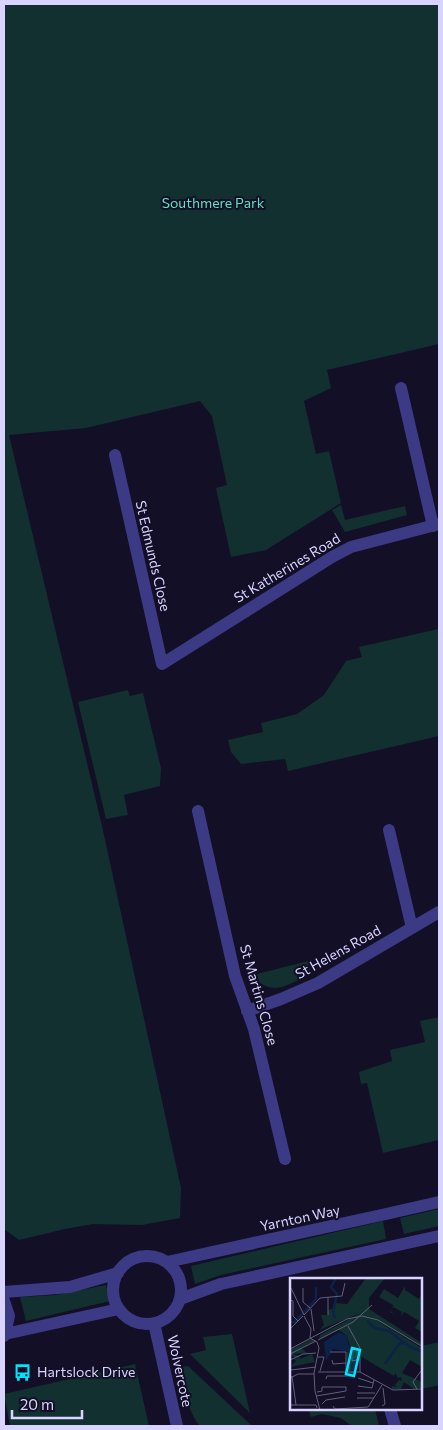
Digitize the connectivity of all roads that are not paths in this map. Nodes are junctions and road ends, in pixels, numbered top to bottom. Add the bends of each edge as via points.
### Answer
1 (401, 388) dead end
2 (115, 455) dead end
3 (436, 525) edge
4 (162, 664) joint
5 (198, 811) dead end
6 (389, 830) dead end
7 (439, 912) edge
8 (412, 928) junction
9 (247, 1011) junction
10 (285, 1158) dead end
11 (439, 1202) edge
12 (439, 1236) edge
13 (167, 1262) junction
14 (118, 1273) junction
15 (4, 1292) edge
16 (180, 1299) junction
17 (4, 1301) edge
18 (119, 1309) junction
19 (154, 1323) junction
20 (5, 1335) edge
21 (390, 1410) edge
22 (176, 1426) edge
23 (395, 1426) edge

1 - 3 street
2 - 4 street, St Edmunds Close
3 - 4 street, St Katherines Road via 351,546
5 - 9 street, St Martins Close via 235,976
6 - 8 street
7 - 8 street, St Helens Road
8 - 9 street, St Helens Road via 318,983
9 - 10 street, St Martins Close
11 - 13 street, Yarnton Way
12 - 16 street via 221,1284
13 - 14 street, Yarnton Way via 154,1256 140,1256 127,1262
13 - 16 street via 180,1278
14 - 15 street, Yarnton Way via 70,1287
14 - 18 street via 113,1293
16 - 19 street via 170,1315
17 - 20 street via 9,1316
18 - 19 street via 130,1319
18 - 20 street
19 - 22 street, Wolvercote
21 - 23 street

